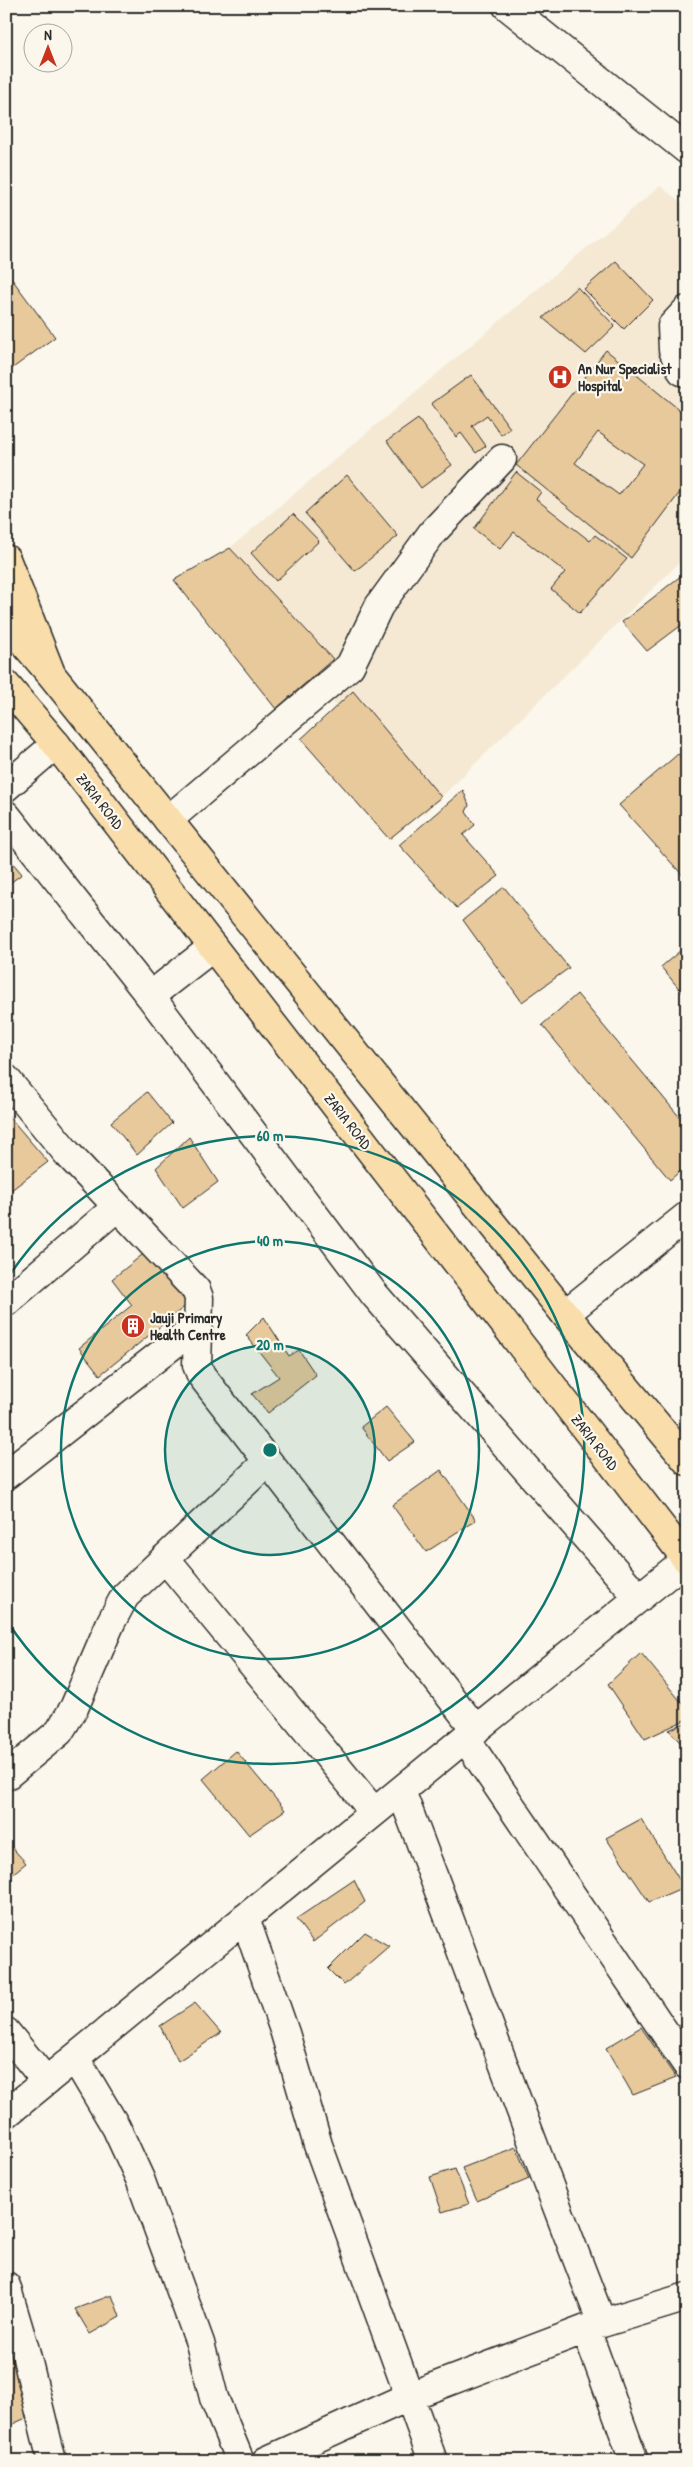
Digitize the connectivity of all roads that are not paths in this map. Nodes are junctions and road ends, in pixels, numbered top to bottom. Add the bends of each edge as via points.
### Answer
1 (507, 6) edge
2 (687, 150) edge
3 (687, 310) edge
4 (687, 372) edge
5 (502, 459) dead end
6 (6, 559) edge
7 (6, 622) edge
8 (50, 673) junction
9 (6, 685) edge
10 (56, 744) junction
11 (6, 787) edge
12 (6, 815) edge
13 (168, 820) junction
14 (213, 947) junction
15 (150, 996) junction
16 (6, 1079) edge
17 (117, 1207) junction
18 (687, 1216) edge
19 (6, 1302) edge
20 (565, 1314) junction
21 (198, 1325) junction
22 (687, 1461) edge
23 (267, 1462) junction
24 (6, 1475) edge
25 (165, 1558) junction
26 (687, 1560) edge
27 (639, 1598) junction
28 (470, 1734) junction
29 (6, 1776) edge
30 (400, 1791) junction
31 (374, 1812) junction
32 (245, 1918) junction
33 (6, 2032) edge
34 (75, 2058) junction
35 (687, 2066) edge
36 (46, 2082) junction
37 (6, 2114) edge
38 (6, 2286) edge
39 (687, 2297) edge
40 (594, 2326) junction
41 (410, 2396) junction
42 (52, 2461) edge
43 (240, 2461) edge
44 (266, 2461) edge
45 (433, 2461) edge
46 (634, 2461) edge

1 - 2 street
3 - 4 street via 672,326 673,350 682,371
5 - 13 street via 420,549 379,606 350,666
6 - 8 main road
7 - 8 main road
8 - 13 main road
9 - 10 main road, ZARIA ROAD
10 - 11 street
10 - 14 main road, ZARIA ROAD
12 - 15 street
13 - 20 main road
14 - 15 street
14 - 26 main road, ZARIA ROAD
15 - 27 street via 374,1294
16 - 17 street
17 - 19 street
17 - 21 street via 196,1290 199,1298
18 - 20 street
20 - 22 main road
21 - 23 street via 197,1365 201,1374
21 - 24 street
23 - 25 street
23 - 28 street
25 - 29 street via 125,1596 74,1708 59,1732
25 - 31 street
26 - 27 street
27 - 28 street
28 - 30 street
28 - 35 street
30 - 31 street
30 - 40 street via 463,1950
31 - 32 street
32 - 34 street
32 - 41 street via 285,2033 318,2145
33 - 36 street
34 - 36 street
34 - 43 street via 116,2127 140,2179 200,2343 214,2398
36 - 37 street
38 - 42 street
39 - 40 street
40 - 41 street
40 - 46 street
41 - 44 street
41 - 45 street

